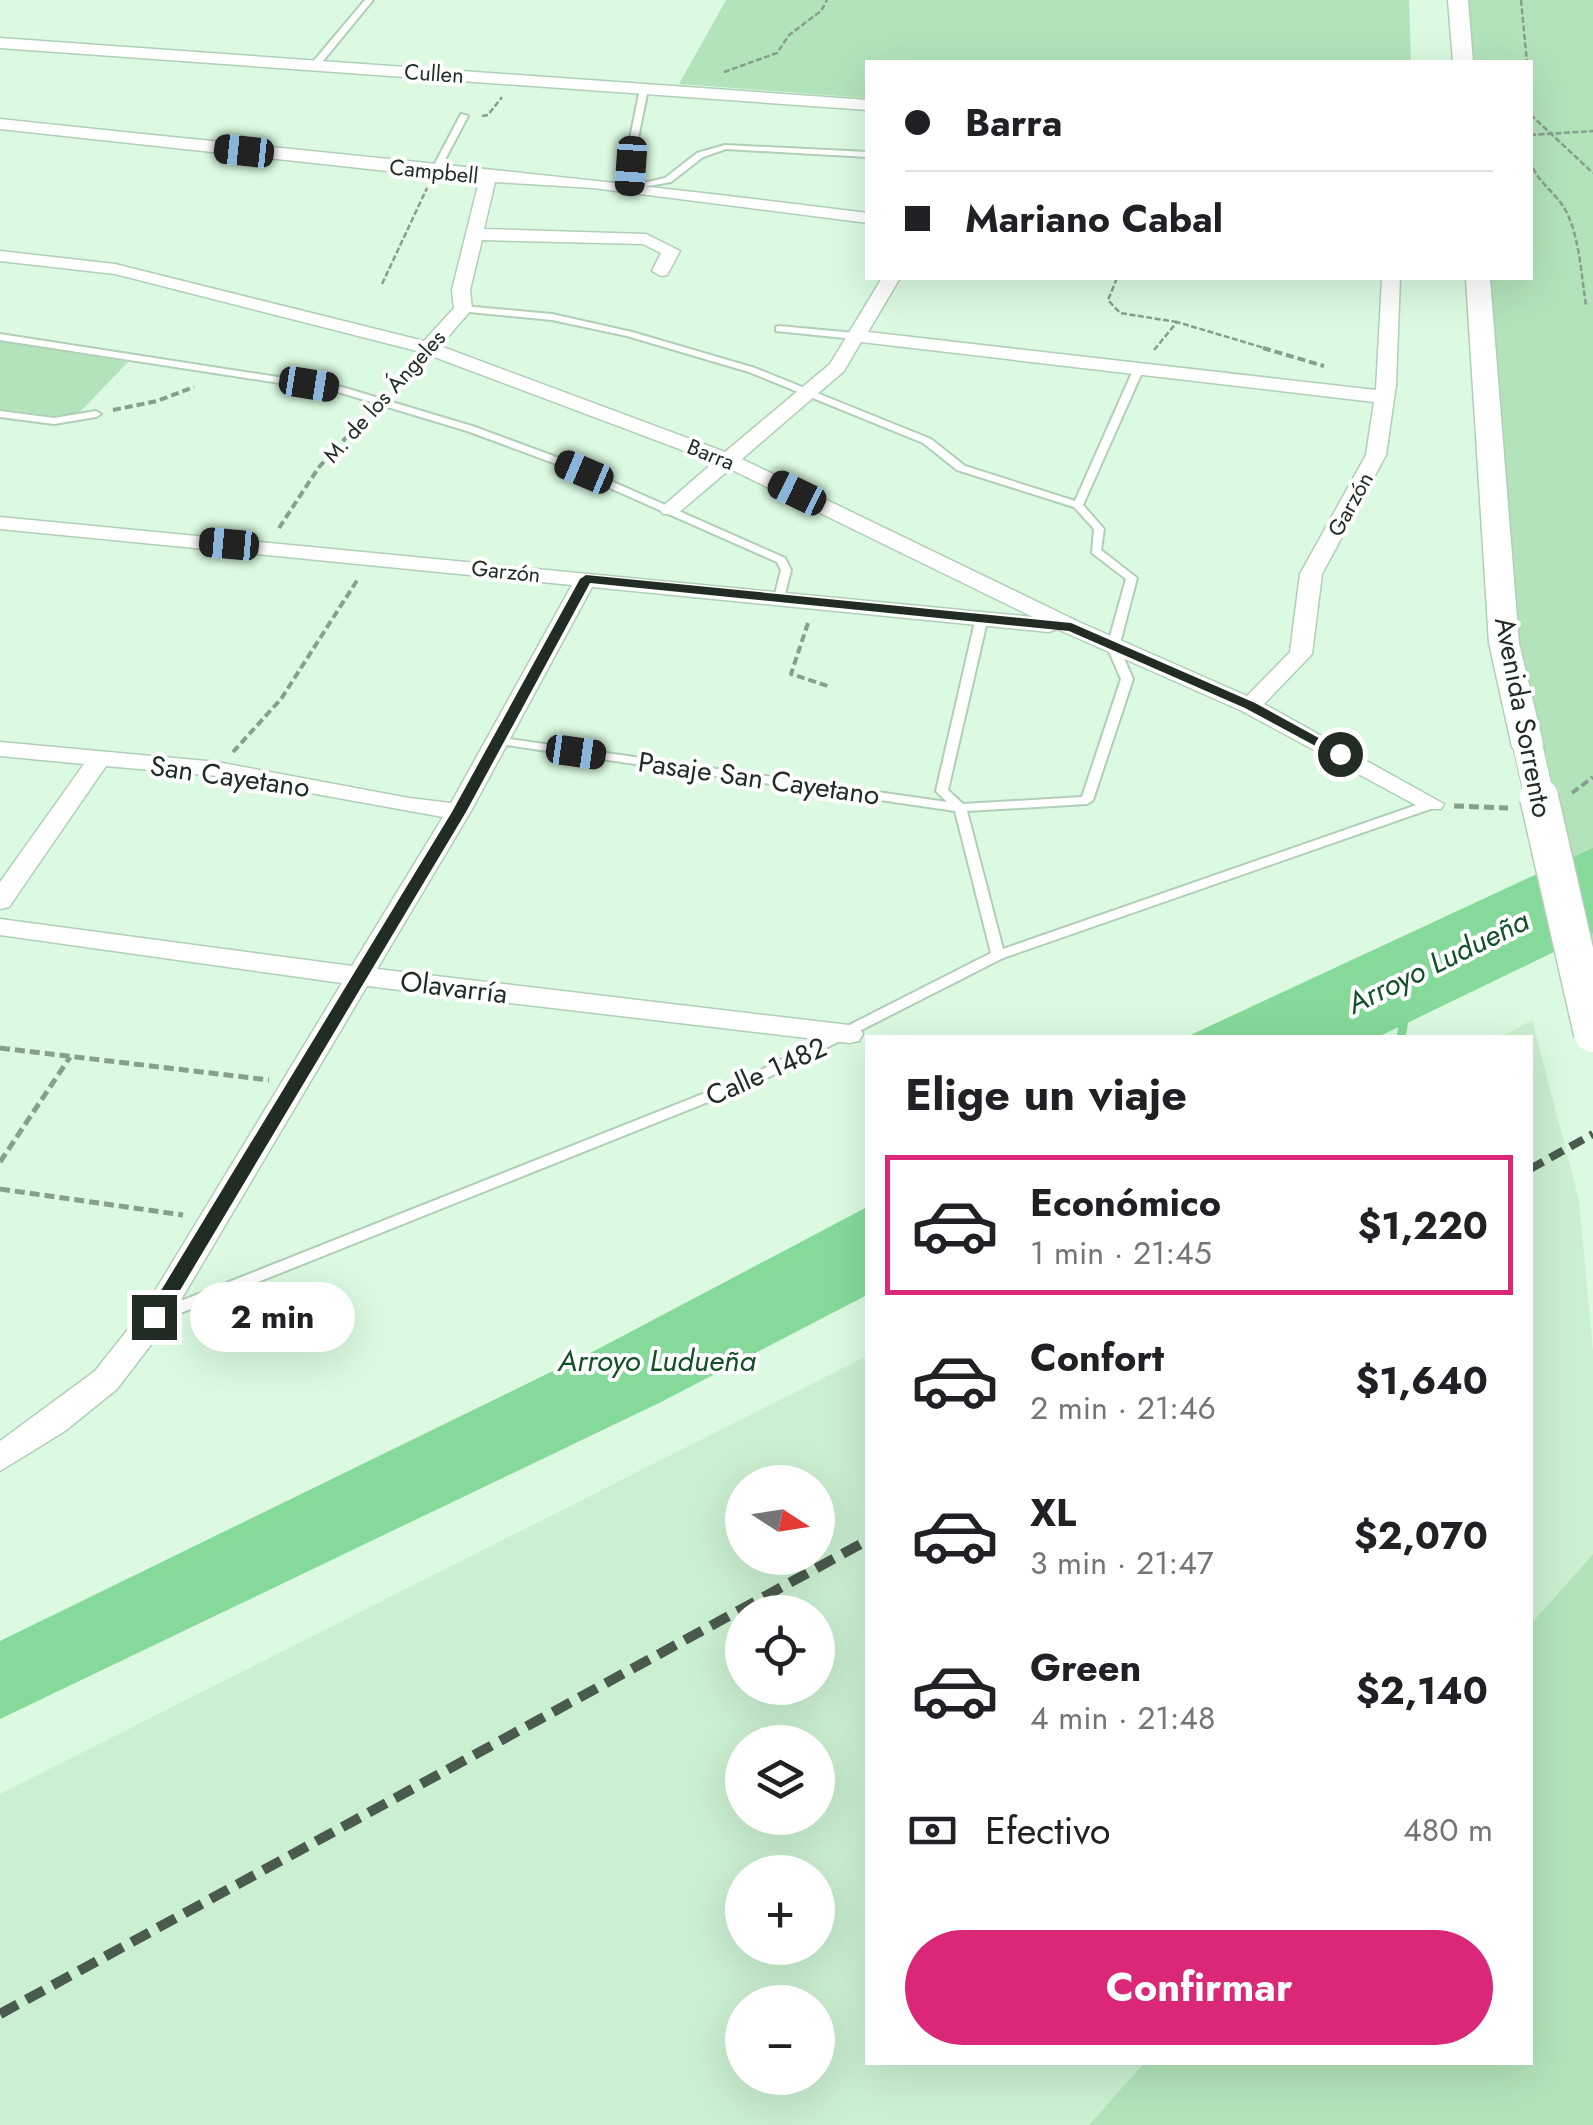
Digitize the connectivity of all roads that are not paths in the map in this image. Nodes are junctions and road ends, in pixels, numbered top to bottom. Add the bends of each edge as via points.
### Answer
1 (369, 0) edge
2 (1458, 2) edge
3 (0, 43) edge
4 (1463, 60) edge
5 (315, 65) junction
6 (644, 88) junction
7 (865, 105) edge
8 (464, 116) road end
9 (0, 124) edge
10 (865, 154) edge
11 (435, 172) junction
12 (488, 177) junction
13 (629, 188) junction
14 (865, 218) edge
15 (472, 234) junction
16 (0, 256) edge
17 (661, 271) dead end
18 (890, 280) edge
19 (1391, 280) edge
20 (1478, 280) edge
21 (463, 308) junction
22 (780, 329) dead end
23 (0, 336) edge
24 (854, 336) junction
25 (428, 348) junction
26 (1140, 368) junction
27 (807, 396) junction
28 (1385, 397) junction
29 (0, 414) edge
30 (96, 414) road end
31 (730, 461) junction
32 (1078, 505) junction
33 (670, 510) junction
34 (0, 523) edge
35 (586, 579) junction
36 (779, 598) junction
37 (982, 617) junction
38 (1071, 627) junction
39 (1113, 647) junction
40 (1250, 706) junction
41 (499, 740) junction
42 (0, 749) edge
43 (99, 759) junction
44 (1432, 804) joint
45 (960, 808) junction
46 (459, 812) junction
47 (0, 901) edge
48 (0, 927) edge
49 (998, 955) junction
50 (359, 976) junction
51 (1593, 1032) edge
52 (849, 1034) junction
53 (154, 1317) junction
54 (0, 1458) edge

1 - 5 lane
2 - 4 main road
3 - 5 street, Cullen
5 - 6 street, Cullen
6 - 7 street, Cullen
6 - 13 lane
8 - 11 lane
9 - 11 street, Campbell
10 - 13 lane via 725,146 700,155 668,180
11 - 12 street, Campbell
12 - 13 street, Campbell
12 - 15 street, M. de los Ángeles
13 - 14 street, Campbell
15 - 17 street via 646,240 671,251
15 - 21 street, M. de los Ángeles via 460,290
16 - 25 street, Barra via 114,269
18 - 24 street
19 - 28 street, Garzón
20 - 51 main road, Avenida Sorrento, bridge via 1504,643
21 - 25 street, M. de los Ángeles
21 - 27 lane via 629,334 752,370
22 - 24 lane
23 - 33 lane via 339,389 470,428
24 - 26 street
24 - 27 street via 837,367
25 - 31 street, Barra
26 - 28 street
26 - 32 lane
27 - 31 street
27 - 32 lane via 928,441 962,468
28 - 40 street, Garzón via 1376,455 1311,574 1302,654
29 - 30 lane via 54,421
31 - 33 street
31 - 38 street, Barra
32 - 39 lane via 1100,529 1096,551 1132,578
33 - 36 lane via 781,560 786,570
34 - 35 street, Garzón
35 - 36 street, Garzón
35 - 41 street
36 - 37 street, Garzón
37 - 38 street, Garzón
37 - 45 lane via 942,790
38 - 39 street, Barra
39 - 40 street, Barra
39 - 45 lane via 1127,678 1087,800
40 - 44 street, Barra
41 - 45 lane, Pasaje San Cayetano
41 - 46 street
42 - 43 street, San Cayetano
43 - 46 street, San Cayetano via 218,768
43 - 47 street
44 - 49 lane, Calle 1482
45 - 49 lane
46 - 50 street
48 - 50 street, Olavarría
49 - 52 lane, Calle 1482
50 - 52 street, Olavarría
50 - 53 street
52 - 53 lane, Calle 1482 via 758,1078
53 - 54 street via 106,1380

